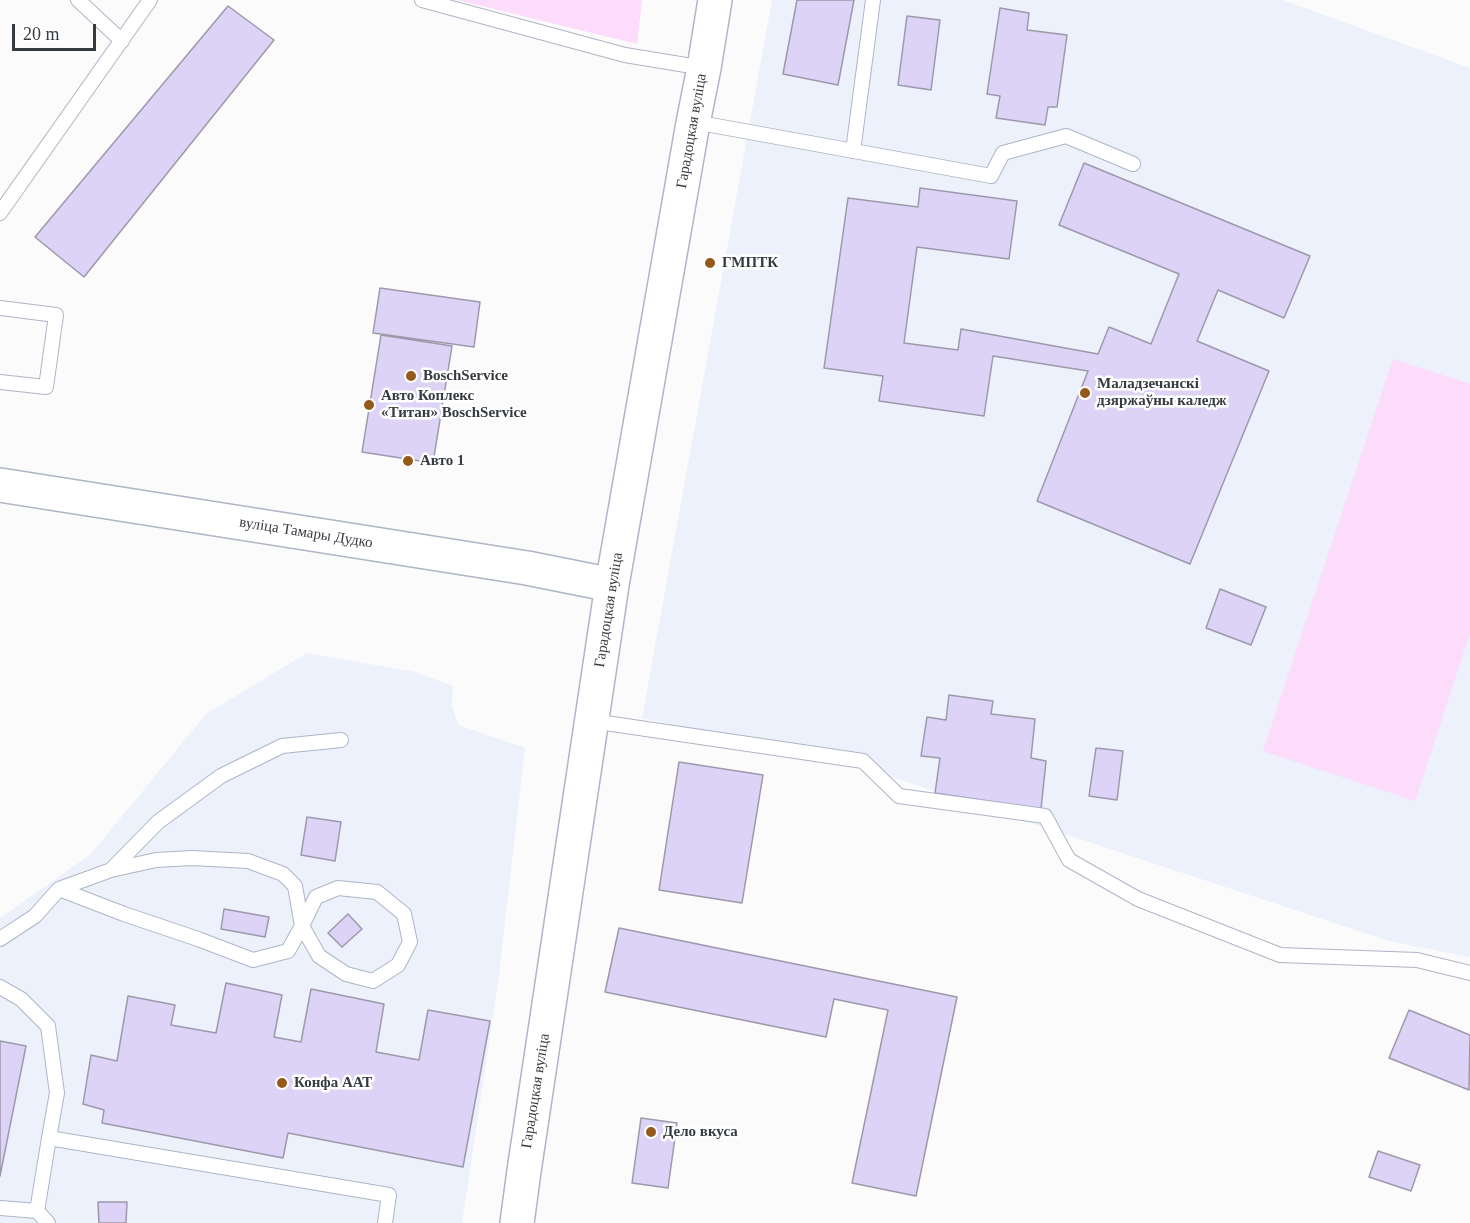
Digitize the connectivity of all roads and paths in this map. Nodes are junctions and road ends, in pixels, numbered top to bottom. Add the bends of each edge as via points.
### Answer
1 (78, 0) edge
2 (150, 0) edge
3 (422, 0) edge
4 (716, 0) edge
5 (873, 0) edge
6 (122, 40) junction
7 (704, 68) junction
8 (693, 123) junction
9 (854, 151) junction
10 (1133, 164) dead end
11 (0, 213) edge
12 (0, 308) edge
13 (0, 382) edge
14 (0, 485) edge
15 (612, 585) junction
16 (592, 721) junction
17 (341, 740) dead end
18 (111, 870) junction
19 (59, 888) junction
20 (302, 926) junction
21 (0, 939) edge
22 (1470, 973) edge
23 (0, 987) edge
24 (49, 1138) junction
25 (0, 1208) edge
26 (37, 1211) junction
27 (48, 1223) edge
28 (385, 1223) edge
29 (518, 1223) edge

1 - 6 lane
2 - 6 lane
3 - 7 lane via 625,55
4 - 7 street, Гарадоцкая вуліца
5 - 9 lane
6 - 11 lane
7 - 8 street, Гарадоцкая вуліца
8 - 9 lane
8 - 15 street, Гарадоцкая вуліца
9 - 10 lane via 991,176 1003,153 1066,136
12 - 13 lane via 56,315 46,387
14 - 15 street, вуліца Тамары Дудко via 527,568
15 - 16 street, Гарадоцкая вуліца
16 - 22 lane via 863,761 899,796 1045,816 1069,860 1138,899 1280,956 1417,960
16 - 29 street, Гарадоцкая вуліца
17 - 18 lane via 282,746 221,776 158,822
18 - 19 lane
18 - 20 lane via 156,860 248,861 283,874 295,886
19 - 20 lane via 253,960 288,951
19 - 21 lane via 35,916
20 - 20 lane via 316,897 338,888 377,892 404,914 410,942 398,965 373,981 346,974 319,956
23 - 24 lane via 21,999 48,1026 57,1093
24 - 26 lane
24 - 28 lane via 389,1195
25 - 26 lane
26 - 27 lane

